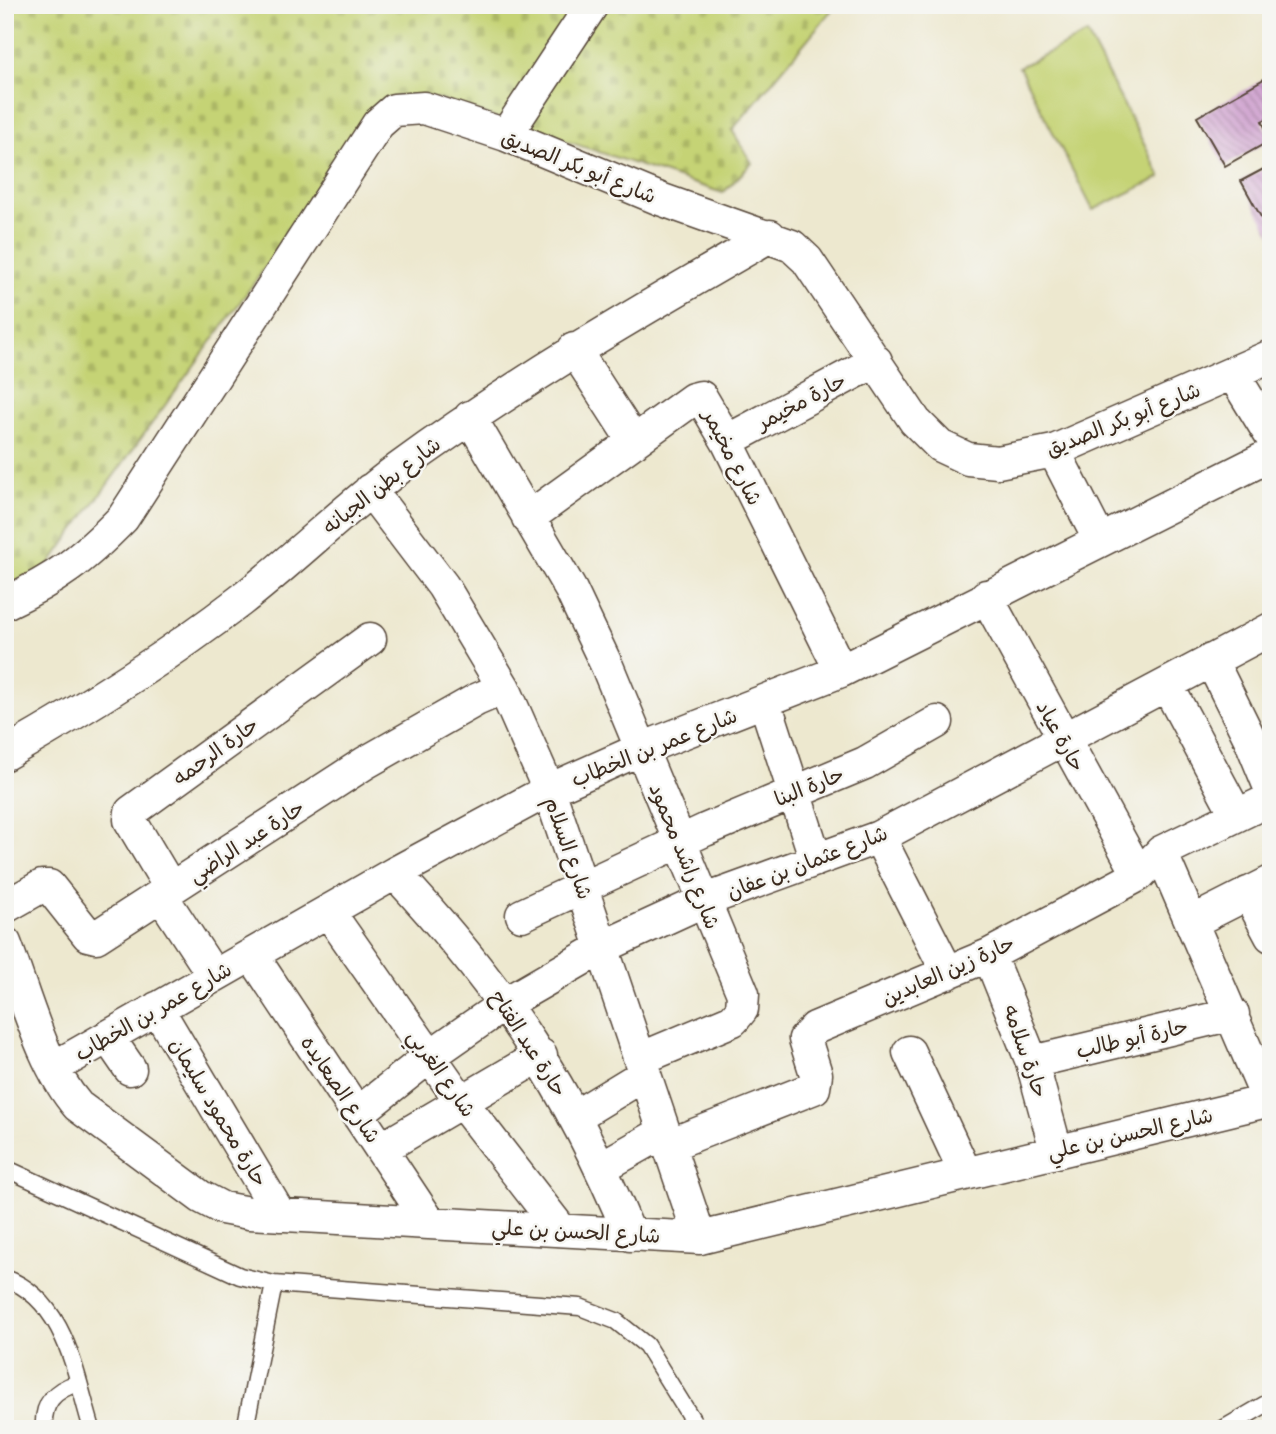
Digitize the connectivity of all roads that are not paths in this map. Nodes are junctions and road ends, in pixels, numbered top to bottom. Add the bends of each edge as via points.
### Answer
1 (592, 5) edge
2 (506, 135) junction
3 (770, 236) junction
4 (574, 349) junction
5 (1271, 356) edge
6 (876, 360) junction
7 (1233, 374) junction
8 (470, 417) junction
9 (1271, 436) edge
10 (727, 441) junction
11 (634, 442) junction
12 (1054, 451) junction
13 (1271, 454) edge
14 (370, 490) junction
15 (528, 518) junction
16 (1099, 539) junction
17 (986, 596) junction
18 (5, 603) edge
19 (1271, 629) edge
20 (370, 639) dead end
21 (1211, 660) junction
22 (841, 671) junction
23 (1167, 685) junction
24 (504, 688) junction
25 (765, 702) junction
26 (937, 722) dead end
27 (1064, 742) junction
28 (641, 749) junction
29 (5, 754) edge
30 (549, 790) junction
31 (1271, 790) edge
32 (792, 792) junction
33 (1271, 799) edge
34 (1237, 814) junction
35 (878, 837) junction
36 (678, 842) junction
37 (1161, 852) junction
38 (816, 860) junction
39 (395, 873) junction
40 (1139, 875) junction
41 (582, 886) junction
42 (1259, 888) edge
43 (166, 892) junction
44 (703, 901) junction
45 (5, 907) edge
46 (328, 911) junction
47 (522, 915) dead end
48 (1192, 922) junction
49 (1271, 936) edge
50 (5, 943) edge
51 (603, 947) junction
52 (252, 955) junction
53 (989, 955) junction
54 (948, 973) junction
55 (215, 976) junction
56 (506, 1003) junction
57 (157, 1009) junction
58 (1233, 1014) junction
59 (108, 1037) junction
60 (909, 1052) dead end
61 (541, 1055) junction
62 (430, 1056) junction
63 (1032, 1062) junction
64 (643, 1066) junction
65 (53, 1068) junction
66 (130, 1069) dead end
67 (1269, 1100) edge
68 (461, 1101) junction
69 (357, 1114) junction
70 (576, 1116) junction
71 (667, 1139) junction
72 (381, 1149) junction
73 (1056, 1150) junction
74 (602, 1167) junction
75 (5, 1168) edge
76 (965, 1172) junction
77 (280, 1215) junction
78 (429, 1223) junction
79 (561, 1230) junction
80 (630, 1235) junction
81 (700, 1238) junction
82 (5, 1278) edge
83 (274, 1284) junction
84 (78, 1383) junction
85 (1271, 1401) edge
86 (44, 1429) edge
87 (92, 1429) edge
88 (245, 1429) edge
89 (698, 1429) edge
90 (1223, 1429) edge

1 - 2 street
2 - 3 street, شارع أبو بكر الصديق via 699,214
2 - 18 street, شارع أبو بكر الصديق via 425,108 394,110 379,124 122,518 89,553 50,582
3 - 4 street, شارع بطن الجبانه
3 - 6 street, شارع أبو بكر الصديق via 792,246 807,260
4 - 8 street, شارع بطن الجبانه
4 - 11 street
5 - 7 street, شارع أبو بكر الصديق
6 - 10 street, حارة مخيمر
6 - 12 street, شارع أبو بكر الصديق via 915,421 940,446 968,459 998,461
7 - 9 street
7 - 12 street, شارع أبو بكر الصديق
8 - 14 street, شارع بطن الجبانه
8 - 15 street, شارع راشد محمود
10 - 11 street, شارع مخيمر via 703,398 697,397
10 - 22 street, شارع مخيمر
11 - 15 street, شارع مخيمر
12 - 16 street
13 - 16 street, شارع عمر بن الخطاب
14 - 24 street, شارع السلام via 443,586
14 - 29 street, شارع بطن الجبانه via 240,601 100,700
15 - 28 street, شارع راشد محمود via 571,590
16 - 17 street, شارع عمر بن الخطاب
17 - 22 street, شارع عمر بن الخطاب
17 - 27 street, حارة عياد
19 - 21 street, شارع عثمان بن عفان
20 - 43 street, حارة الرحمه via 131,812 130,820
21 - 23 street, شارع عثمان بن عفان
21 - 31 street
22 - 25 street, شارع عمر بن الخطاب
23 - 27 street, شارع عثمان بن عفان
23 - 34 street
24 - 30 street, شارع السلام
24 - 43 street, حارة عبد الراضي via 365,763
25 - 28 street, شارع عمر بن الخطاب
25 - 32 street
26 - 32 street, حارة البنا via 865,763
27 - 35 street, شارع عثمان بن عفان
27 - 40 street, حارة عياد
28 - 30 street, شارع عمر بن الخطاب
28 - 36 street, شارع راشد محمود
30 - 39 street, شارع عمر بن الخطاب
30 - 41 street, شارع السلام
32 - 36 street, حارة البنا
32 - 38 street
33 - 34 street, حارة زين العابدين
34 - 37 street, حارة زين العابدين
35 - 38 street, شارع عثمان بن عفان
35 - 54 street
36 - 41 street, حارة البنا
36 - 44 street, شارع راشد محمود
37 - 40 street, حارة زين العابدين
37 - 48 street
38 - 44 street, شارع عثمان بن عفان
39 - 46 street, شارع عمر بن الخطاب
39 - 56 street, حارة عبد الفتاح
40 - 53 street, حارة زين العابدين
41 - 47 street, حارة البنا
41 - 51 street, شارع السلام
42 - 48 street
42 - 49 street
43 - 45 street, حارة عبد الراضي via 92,937 49,886
43 - 55 street
44 - 51 street, شارع عثمان بن عفان
44 - 64 street, شارع راشد محمود via 743,994 742,1009 733,1020
46 - 52 street, شارع عمر بن الخطاب
46 - 62 street, شارع الغربي
48 - 58 street
50 - 65 street, شارع الحسن بن علي
51 - 56 street, شارع عثمان بن عفان
51 - 64 street, شارع السلام
52 - 55 street, شارع عمر بن الخطاب
52 - 69 street, شارع الصعايده
53 - 54 street, حارة زين العابدين
53 - 63 street, حارة سلامه
54 - 71 street, حارة زين العابدين via 808,1032 814,1088
55 - 57 street, شارع عمر بن الخطاب
56 - 61 street, حارة عبد الفتاح
56 - 62 street, شارع عثمان بن عفان
57 - 59 street, شارع عمر بن الخطاب
57 - 77 street, حارة محمود سليمان
58 - 63 street, حارة أبو طالب
58 - 67 street
59 - 65 street, شارع عمر بن الخطاب
59 - 66 street
60 - 76 street
61 - 68 street
61 - 70 street, حارة عبد الفتاح
62 - 68 street, شارع الغربي
62 - 69 street, شارع عثمان بن عفان
63 - 73 street, حارة سلامه
64 - 70 street, شارع راشد محمود
64 - 71 street, شارع السلام
65 - 77 street, شارع الحسن بن علي via 78,1106 201,1197 222,1208
67 - 73 street, شارع الحسن بن علي
68 - 72 street
68 - 79 street, شارع الغربي
69 - 72 street, شارع الصعايده
70 - 74 street, حارة عبد الفتاح
71 - 74 street
71 - 81 street, شارع السلام
72 - 78 street, شارع الصعايده
73 - 76 street, شارع الحسن بن علي
74 - 80 street, حارة عبد الفتاح
75 - 83 lane via 207,1264
76 - 81 street, شارع الحسن بن علي
77 - 78 street, شارع الحسن بن علي
78 - 79 street, شارع الحسن بن علي
79 - 80 street, شارع الحسن بن علي
80 - 81 street, شارع الحسن بن علي
82 - 84 lane via 41,1300 58,1324
83 - 88 lane
83 - 89 lane via 580,1307 616,1321 646,1345
84 - 86 lane via 49,1398
84 - 87 lane
85 - 90 lane

